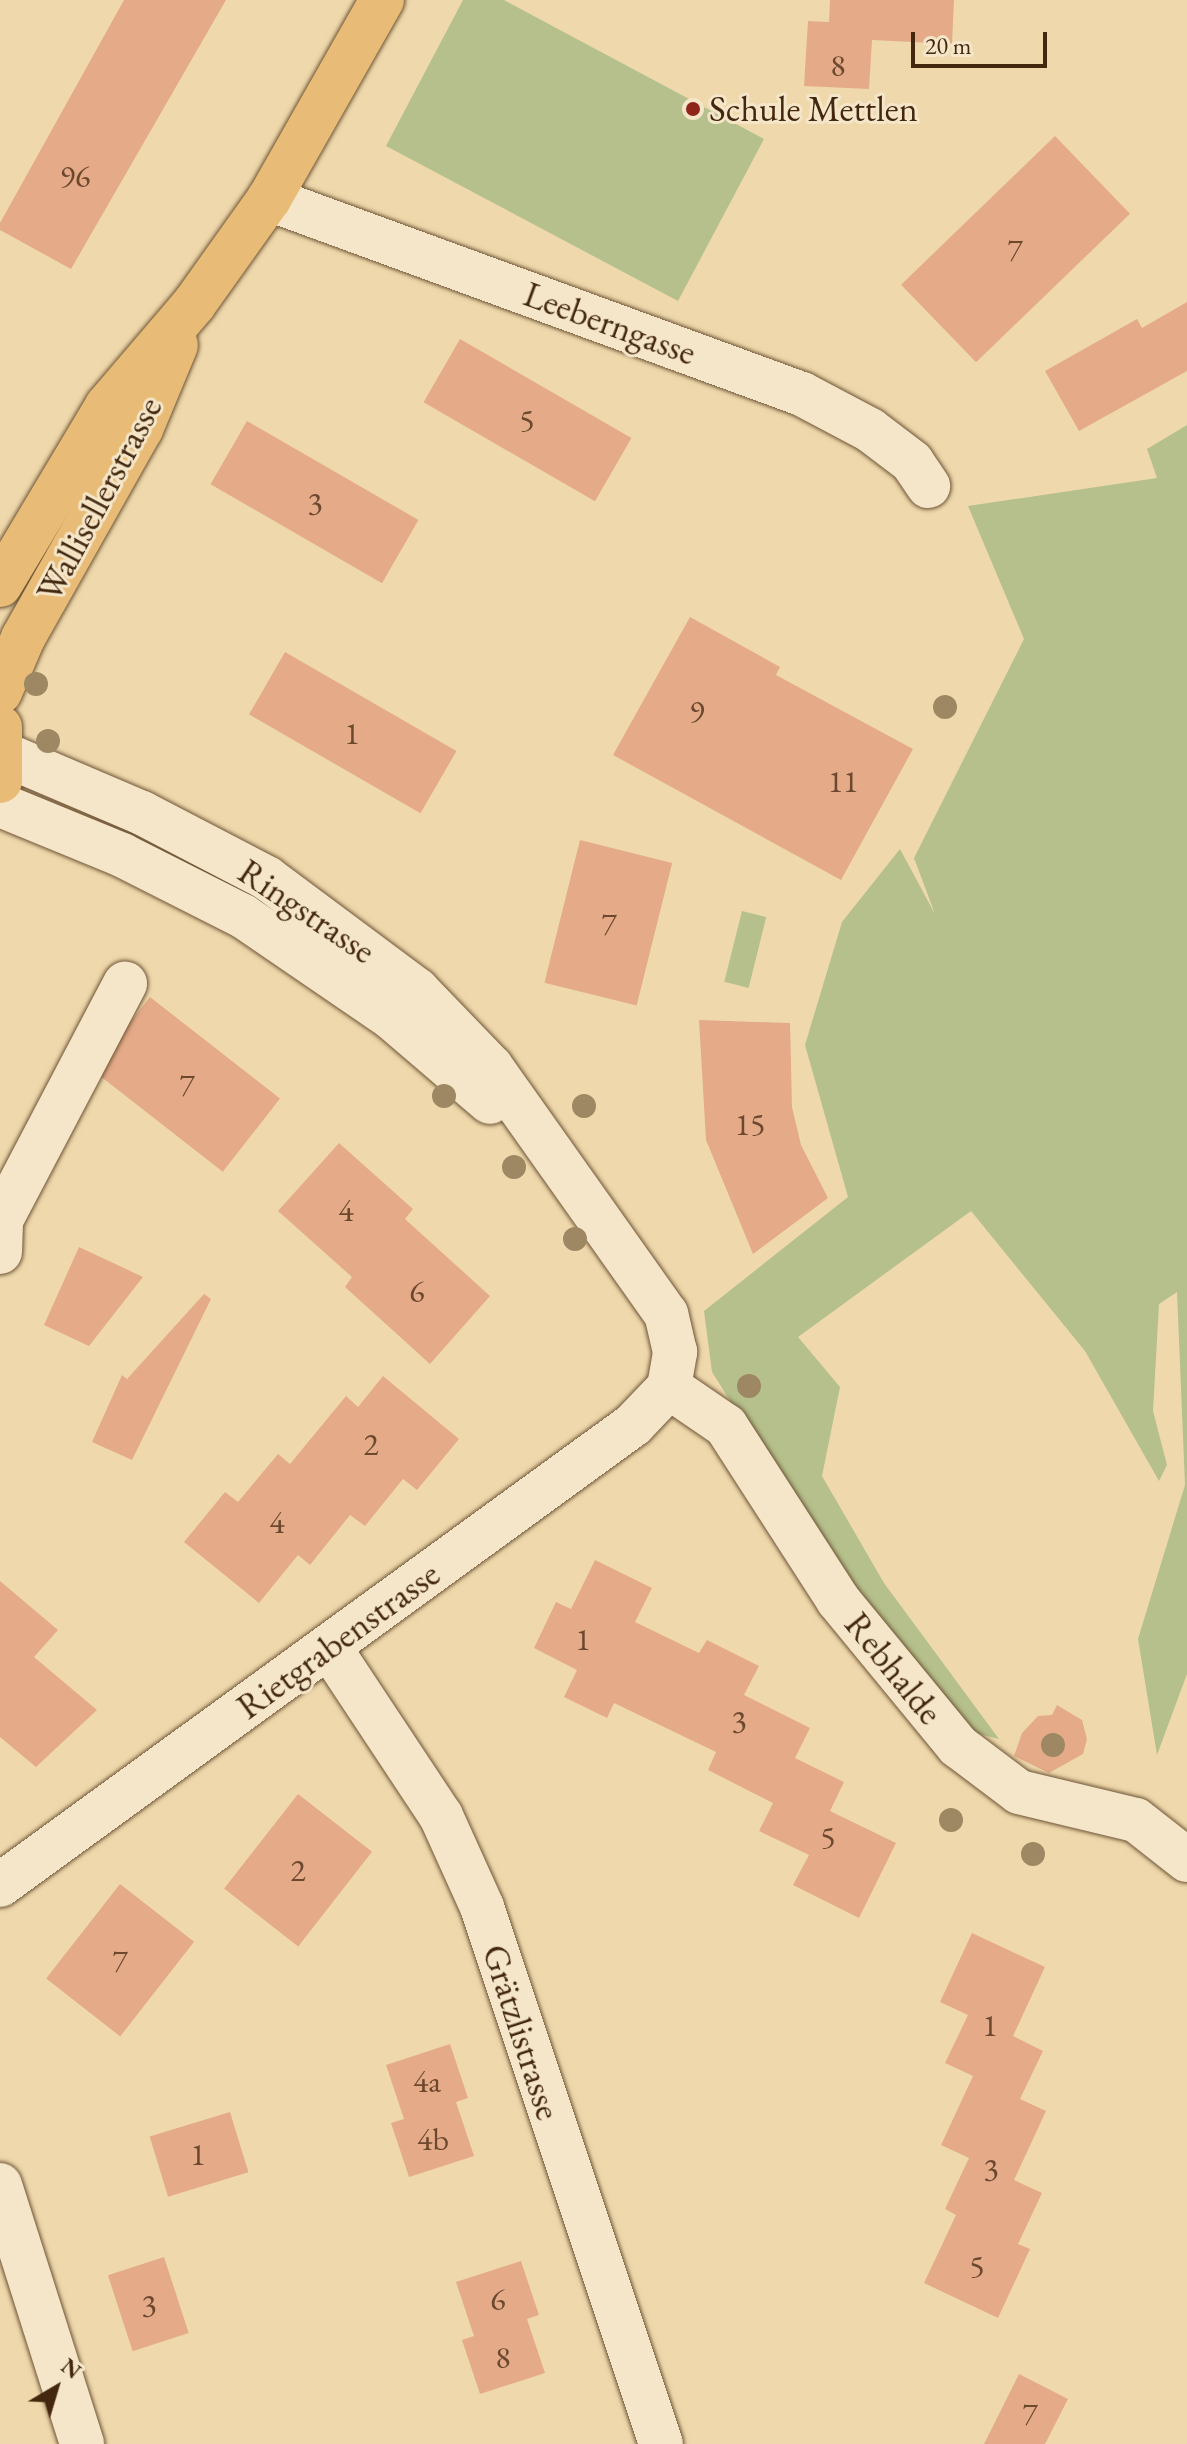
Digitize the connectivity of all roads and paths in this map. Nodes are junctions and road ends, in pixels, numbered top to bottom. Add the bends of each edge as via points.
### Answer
1 (382, 0) edge
2 (269, 199) junction
3 (194, 304) junction
4 (928, 486) dead end
5 (0, 585) edge
6 (0, 692) edge
7 (1, 754) edge
8 (0, 805) edge
9 (125, 984) dead end
10 (547, 1151) junction
11 (0, 1252) edge
12 (669, 1387) junction
13 (329, 1647) junction
14 (1187, 1860) edge
15 (0, 1885) edge
16 (0, 2185) edge
17 (82, 2444) edge
18 (661, 2444) edge

1 - 2 main road, Wallisellerstrasse
2 - 3 main road, Wallisellerstrasse
2 - 4 street, Leeberngasse via 802,394 870,430 912,462
3 - 5 main road, Wallisellerstrasse via 107,406
3 - 6 main road, Wallisellerstrasse via 141,429 23,638
7 - 10 street, Ringstrasse via 204,845 343,929 417,990 491,1067
8 - 10 street, Ringstrasse via 122,855 243,916 392,1018
9 - 11 street via 1,1220
10 - 12 street, Ringstrasse via 666,1314 675,1352
12 - 13 street, Rietgrabenstrasse via 633,1425
12 - 14 street, Rebhalde via 726,1426 838,1600 958,1746 1000,1782 1045,1802 1136,1820
13 - 15 street, Rietgrabenstrasse
13 - 18 street, Grätzlistrasse via 441,1816 482,1907
16 - 17 street

